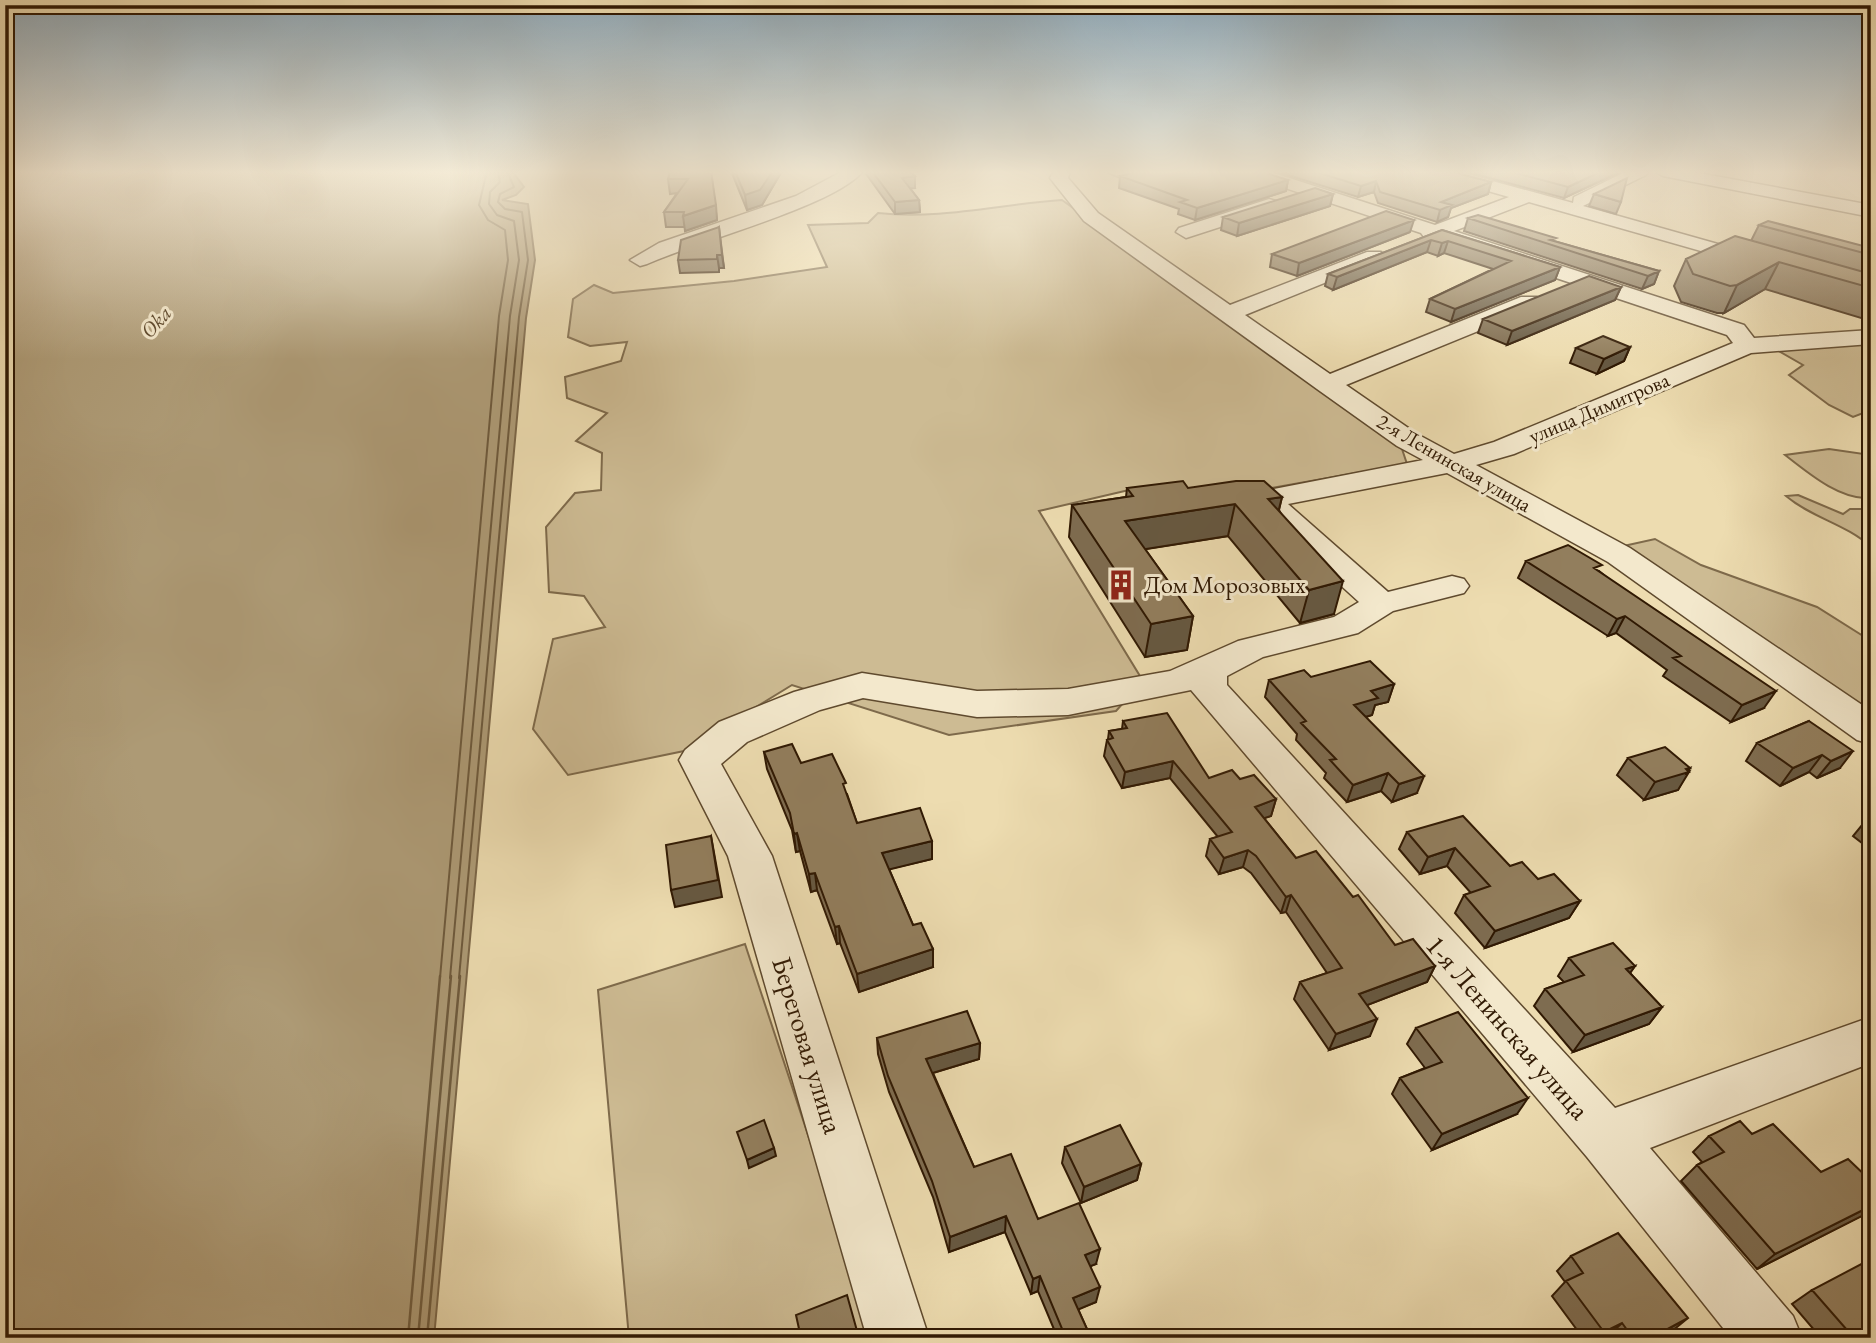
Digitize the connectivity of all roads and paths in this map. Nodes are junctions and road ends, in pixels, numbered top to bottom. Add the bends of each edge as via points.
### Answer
1 (706, 234) edge
2 (1114, 234) edge
3 (1429, 234) edge
4 (1449, 234) edge
5 (1660, 234) edge
6 (640, 260) dead end
7 (1770, 265) edge
8 (1585, 279) junction
9 (1227, 314) junction
10 (1871, 337) edge
11 (1747, 346) junction
12 (1326, 384) junction
13 (1450, 464) junction
14 (1199, 499) edge
15 (1264, 499) junction
16 (1452, 586) dead end
17 (1381, 604) junction
18 (1208, 670) junction
19 (1871, 730) edge
20 (1871, 1040) edge
21 (1606, 1138) junction
22 (898, 1338) edge
23 (1771, 1338) edge

1 - 6 street
2 - 9 street, 2-я Ленинская улица
3 - 9 street
4 - 8 street
5 - 7 street
8 - 11 street via 1736,330
8 - 12 street
9 - 12 street, 2-я Ленинская улица
10 - 11 street, улица Димитрова
11 - 13 street, улица Димитрова via 1504,447
12 - 13 street, 2-я Ленинская улица
13 - 15 street, улица Димитрова
13 - 19 street, 2-я Ленинская улица via 1619,555
14 - 15 street, улица Димитрова via 1248,503
15 - 17 street
16 - 17 street
17 - 18 street via 1346,625 1251,649
18 - 21 street, 1-я Ленинская улица via 1209,688
18 - 22 street, Береговая улица via 1176,682 1068,702 978,704 862,685 807,701 733,732 699,760 750,856
20 - 21 street
21 - 23 street, 1-я Ленинская улица

